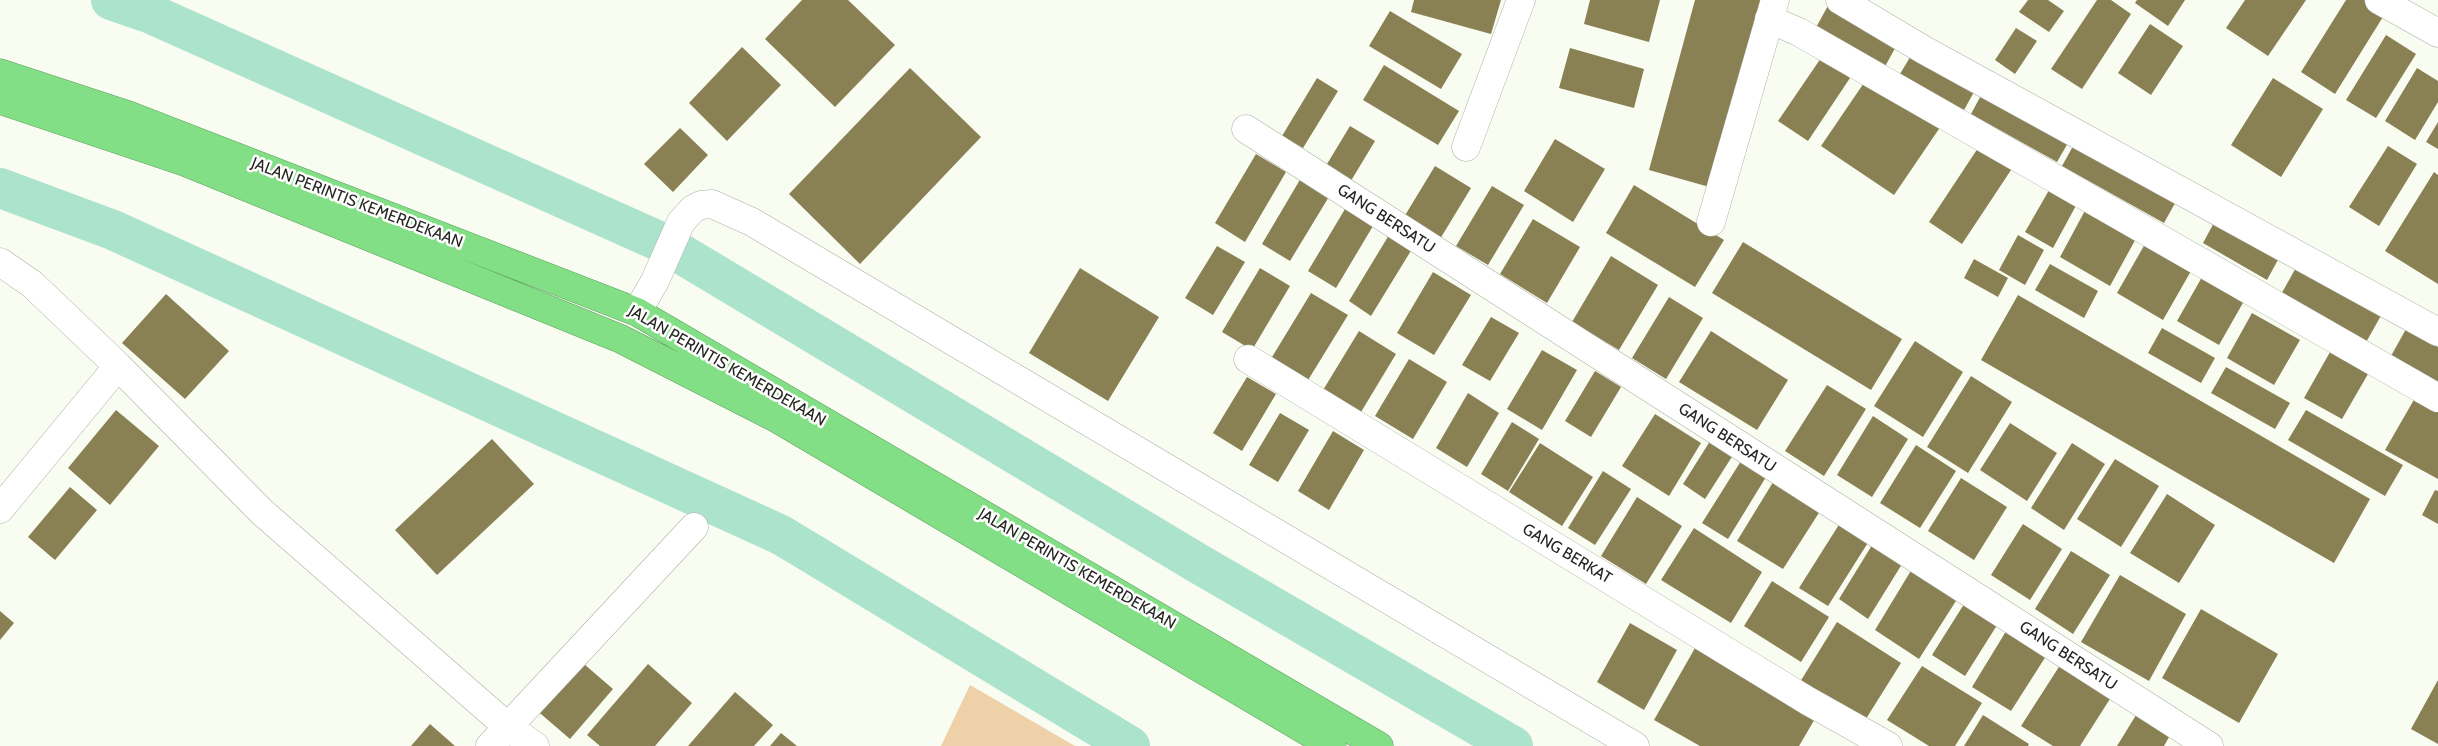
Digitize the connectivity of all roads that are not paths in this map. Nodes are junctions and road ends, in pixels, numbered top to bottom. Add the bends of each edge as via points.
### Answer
1 (1521, 0) edge
2 (1840, 0) edge
3 (2379, 0) edge
4 (1772, 10) edge
5 (2438, 33) edge
6 (0, 73) edge
7 (0, 100) edge
8 (1246, 128) dead end
9 (1466, 147) dead end
10 (1711, 222) dead end
11 (0, 262) edge
12 (637, 312) junction
13 (2438, 332) edge
14 (1248, 359) dead end
15 (118, 366) junction
16 (2438, 398) edge
17 (0, 509) edge
18 (694, 528) dead end
19 (499, 736) edge
20 (535, 746) edge
21 (1332, 746) edge
22 (1379, 746) edge
23 (1635, 746) edge
24 (1888, 746) edge
25 (2209, 746) edge

1 - 9 street
2 - 13 street via 1924,50
3 - 5 street
4 - 10 street
4 - 16 street via 1799,32
6 - 12 highway, JALAN PERINTIS KEMERDEKAAN via 128,115
7 - 21 highway, JALAN PERINTIS KEMERDEKAAN via 185,162 621,339 776,418
8 - 25 street, GANG BERSATU
11 - 15 street via 32,284
12 - 22 highway, JALAN PERINTIS KEMERDEKAAN
12 - 23 street via 681,222 693,208 712,204 752,222
14 - 24 street, GANG BERKAT via 1808,701
15 - 17 street
15 - 19 street via 262,512
18 - 19 street
19 - 20 street

